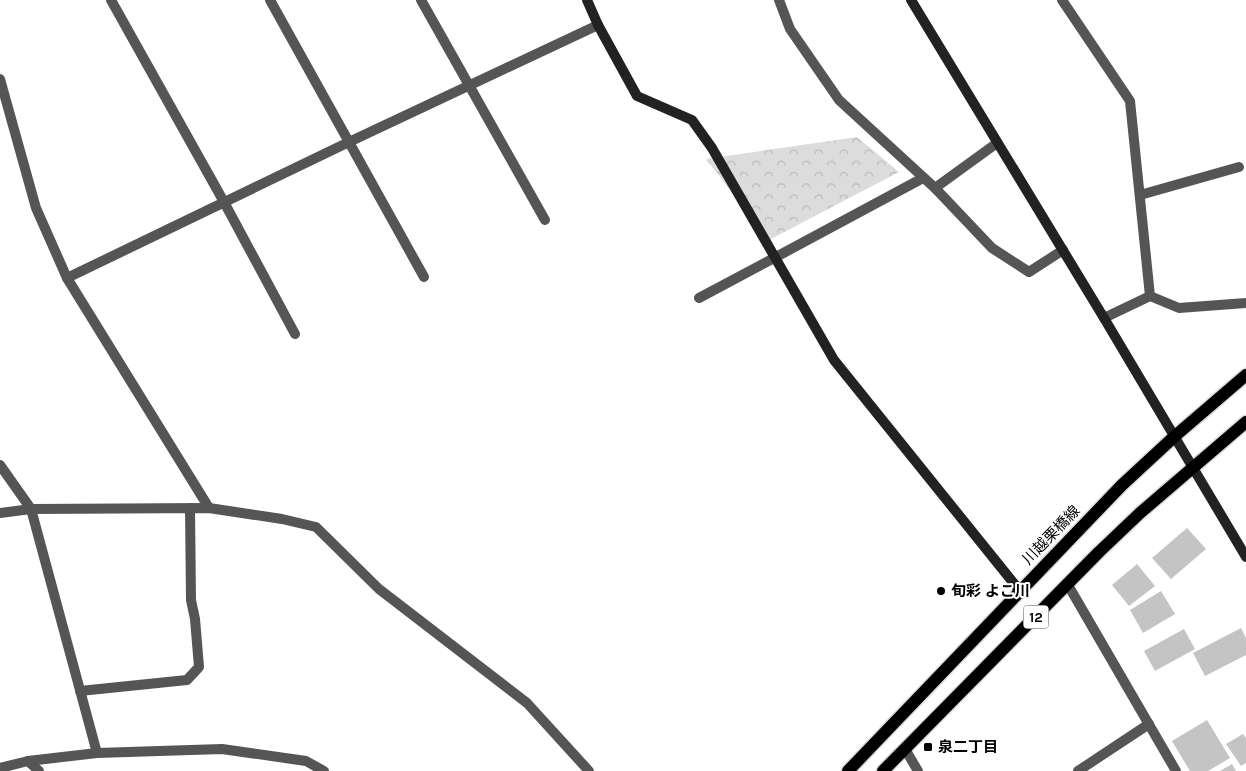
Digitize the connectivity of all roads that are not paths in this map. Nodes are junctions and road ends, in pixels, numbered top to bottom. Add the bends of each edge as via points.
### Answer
1 (111, 0) edge
2 (270, 0) edge
3 (421, 0) edge
4 (587, 0) edge
5 (779, 0) edge
6 (911, 0) edge
7 (1062, 0) edge
8 (598, 25) junction
9 (0, 79) edge
10 (469, 85) junction
11 (349, 142) junction
12 (997, 143) junction
13 (1239, 167) dead end
14 (924, 178) junction
15 (935, 188) junction
16 (1140, 195) junction
17 (224, 202) junction
18 (545, 220) dead end
19 (1063, 250) junction
20 (776, 257) junction
21 (424, 277) dead end
22 (68, 278) junction
23 (1150, 296) junction
24 (699, 298) dead end
25 (1246, 303) edge
26 (1104, 318) junction
27 (295, 334) dead end
28 (1246, 375) edge
29 (1246, 422) edge
30 (1175, 436) junction
31 (0, 465) edge
32 (1193, 467) junction
33 (190, 508) junction
34 (209, 508) junction
35 (31, 509) junction
36 (0, 513) edge
37 (1246, 557) edge
38 (1068, 584) junction
39 (1020, 591) junction
40 (80, 691) junction
41 (1149, 724) junction
42 (905, 749) junction
43 (96, 753) junction
44 (28, 761) junction
45 (0, 768) edge
46 (886, 770) edge
47 (1174, 770) edge
48 (38, 771) edge
49 (324, 771) edge
50 (589, 771) edge
51 (848, 771) edge
52 (918, 771) edge
53 (1078, 771) edge

1 - 17 street
2 - 11 street
3 - 10 street
4 - 8 street
5 - 14 street via 790,29 840,100
6 - 12 street
7 - 16 street via 1130,101
8 - 10 street
8 - 20 street via 637,96 692,120
9 - 22 street via 36,208
10 - 11 street
10 - 18 street
11 - 17 street
11 - 21 street
12 - 15 street
12 - 19 street
13 - 16 street
14 - 15 street
14 - 20 street
15 - 19 street via 992,248 1029,272
16 - 23 street
17 - 22 street
17 - 27 street
19 - 26 street
20 - 24 street
20 - 39 street via 834,360
22 - 34 street
23 - 25 street via 1179,308
23 - 26 street
26 - 30 street
28 - 30 main road, 川越栗橋線 / 12
29 - 32 main road, 12
30 - 32 street
30 - 39 main road, 川越栗橋線 / 12
31 - 35 street
32 - 37 street
32 - 38 main road, 12 via 1140,513
33 - 34 street
33 - 35 street
33 - 40 street via 191,600 199,667 187,680
34 - 50 street via 316,527 379,589 527,702
35 - 36 street
35 - 40 street
38 - 41 street
38 - 42 main road, 12
39 - 51 main road, 川越栗橋線 / 12
40 - 43 street
41 - 47 street
41 - 53 street
42 - 46 main road, 12
42 - 52 street
43 - 44 street
43 - 49 street via 222,749 306,761
44 - 45 street
44 - 48 street

